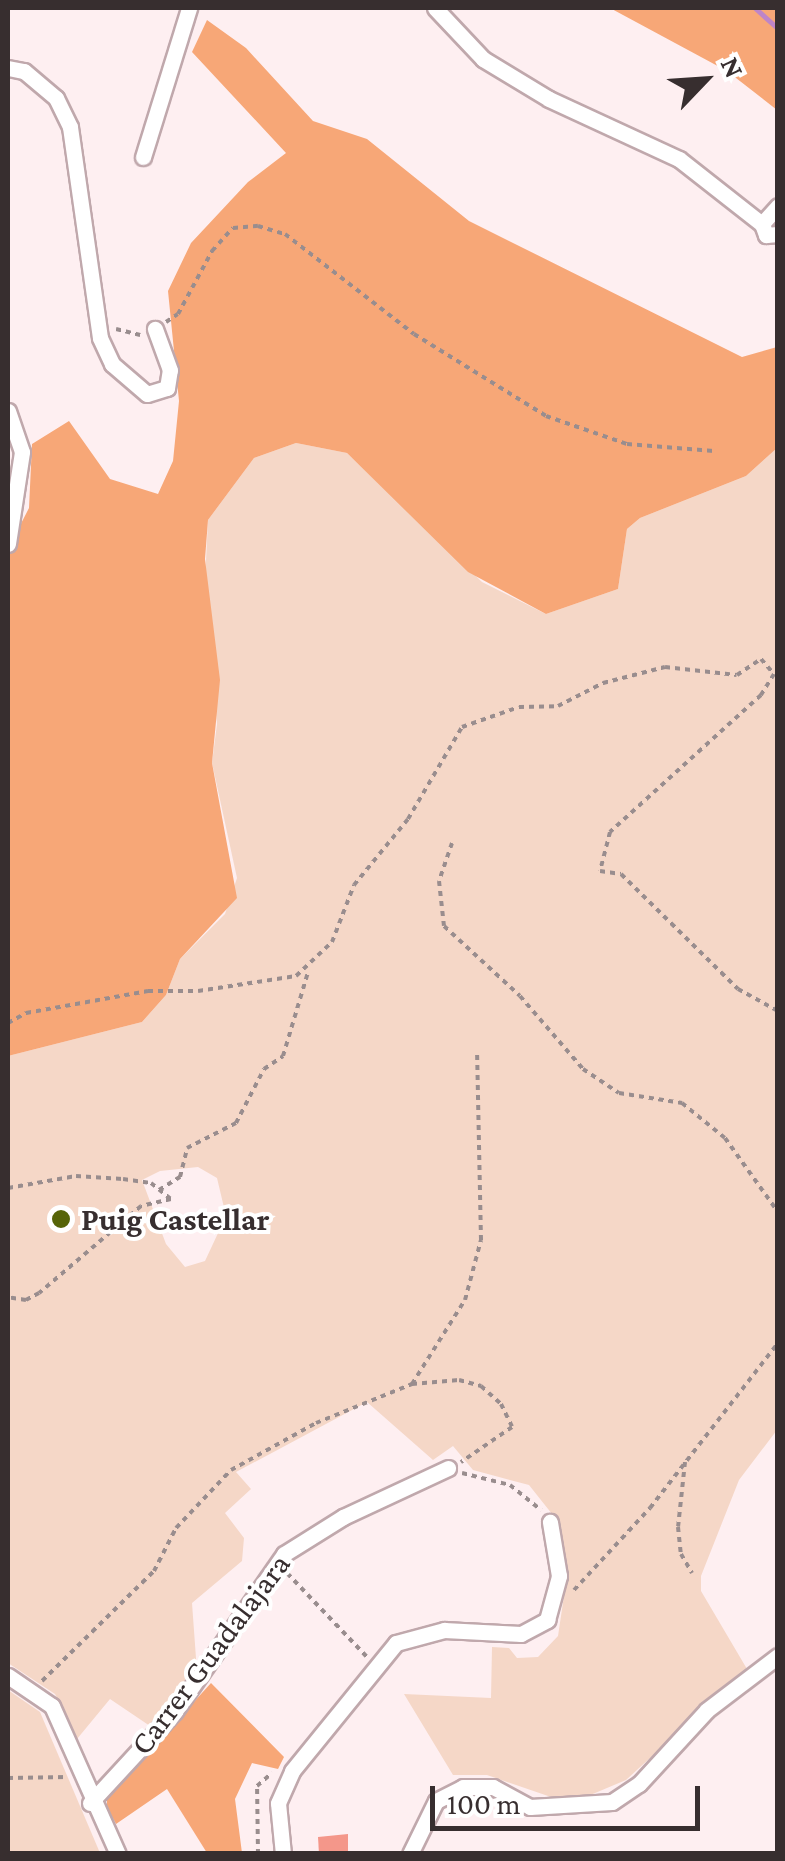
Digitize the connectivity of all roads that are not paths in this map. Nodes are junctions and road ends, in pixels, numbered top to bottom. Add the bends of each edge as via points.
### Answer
1 (188, 8) edge
2 (435, 8) edge
3 (8, 68) edge
4 (142, 157) dead end
5 (778, 206) edge
6 (762, 224) junction
7 (778, 234) edge
8 (155, 329) road end
9 (8, 412) edge
10 (8, 544) edge
11 (448, 1468) road end
12 (550, 1522) road end
13 (778, 1656) edge
14 (8, 1676) edge
15 (90, 1803) junction
16 (118, 1854) edge
17 (283, 1854) edge
18 (410, 1854) edge

1 - 4 street
2 - 6 street via 483,59 679,159
3 - 8 street via 24,71 56,98 70,127 98,322 112,364 147,394 167,388 170,370
5 - 6 street
6 - 7 street via 766,235
9 - 10 street via 22,452
11 - 15 street, Carrer Guadalajara via 292,1546 175,1711
12 - 17 street via 559,1576 547,1620 521,1634 444,1630 396,1642 292,1770 278,1803
13 - 18 street via 707,1710 639,1784 612,1802 530,1807 494,1788 463,1787 436,1801
14 - 15 street via 52,1706
15 - 16 street

